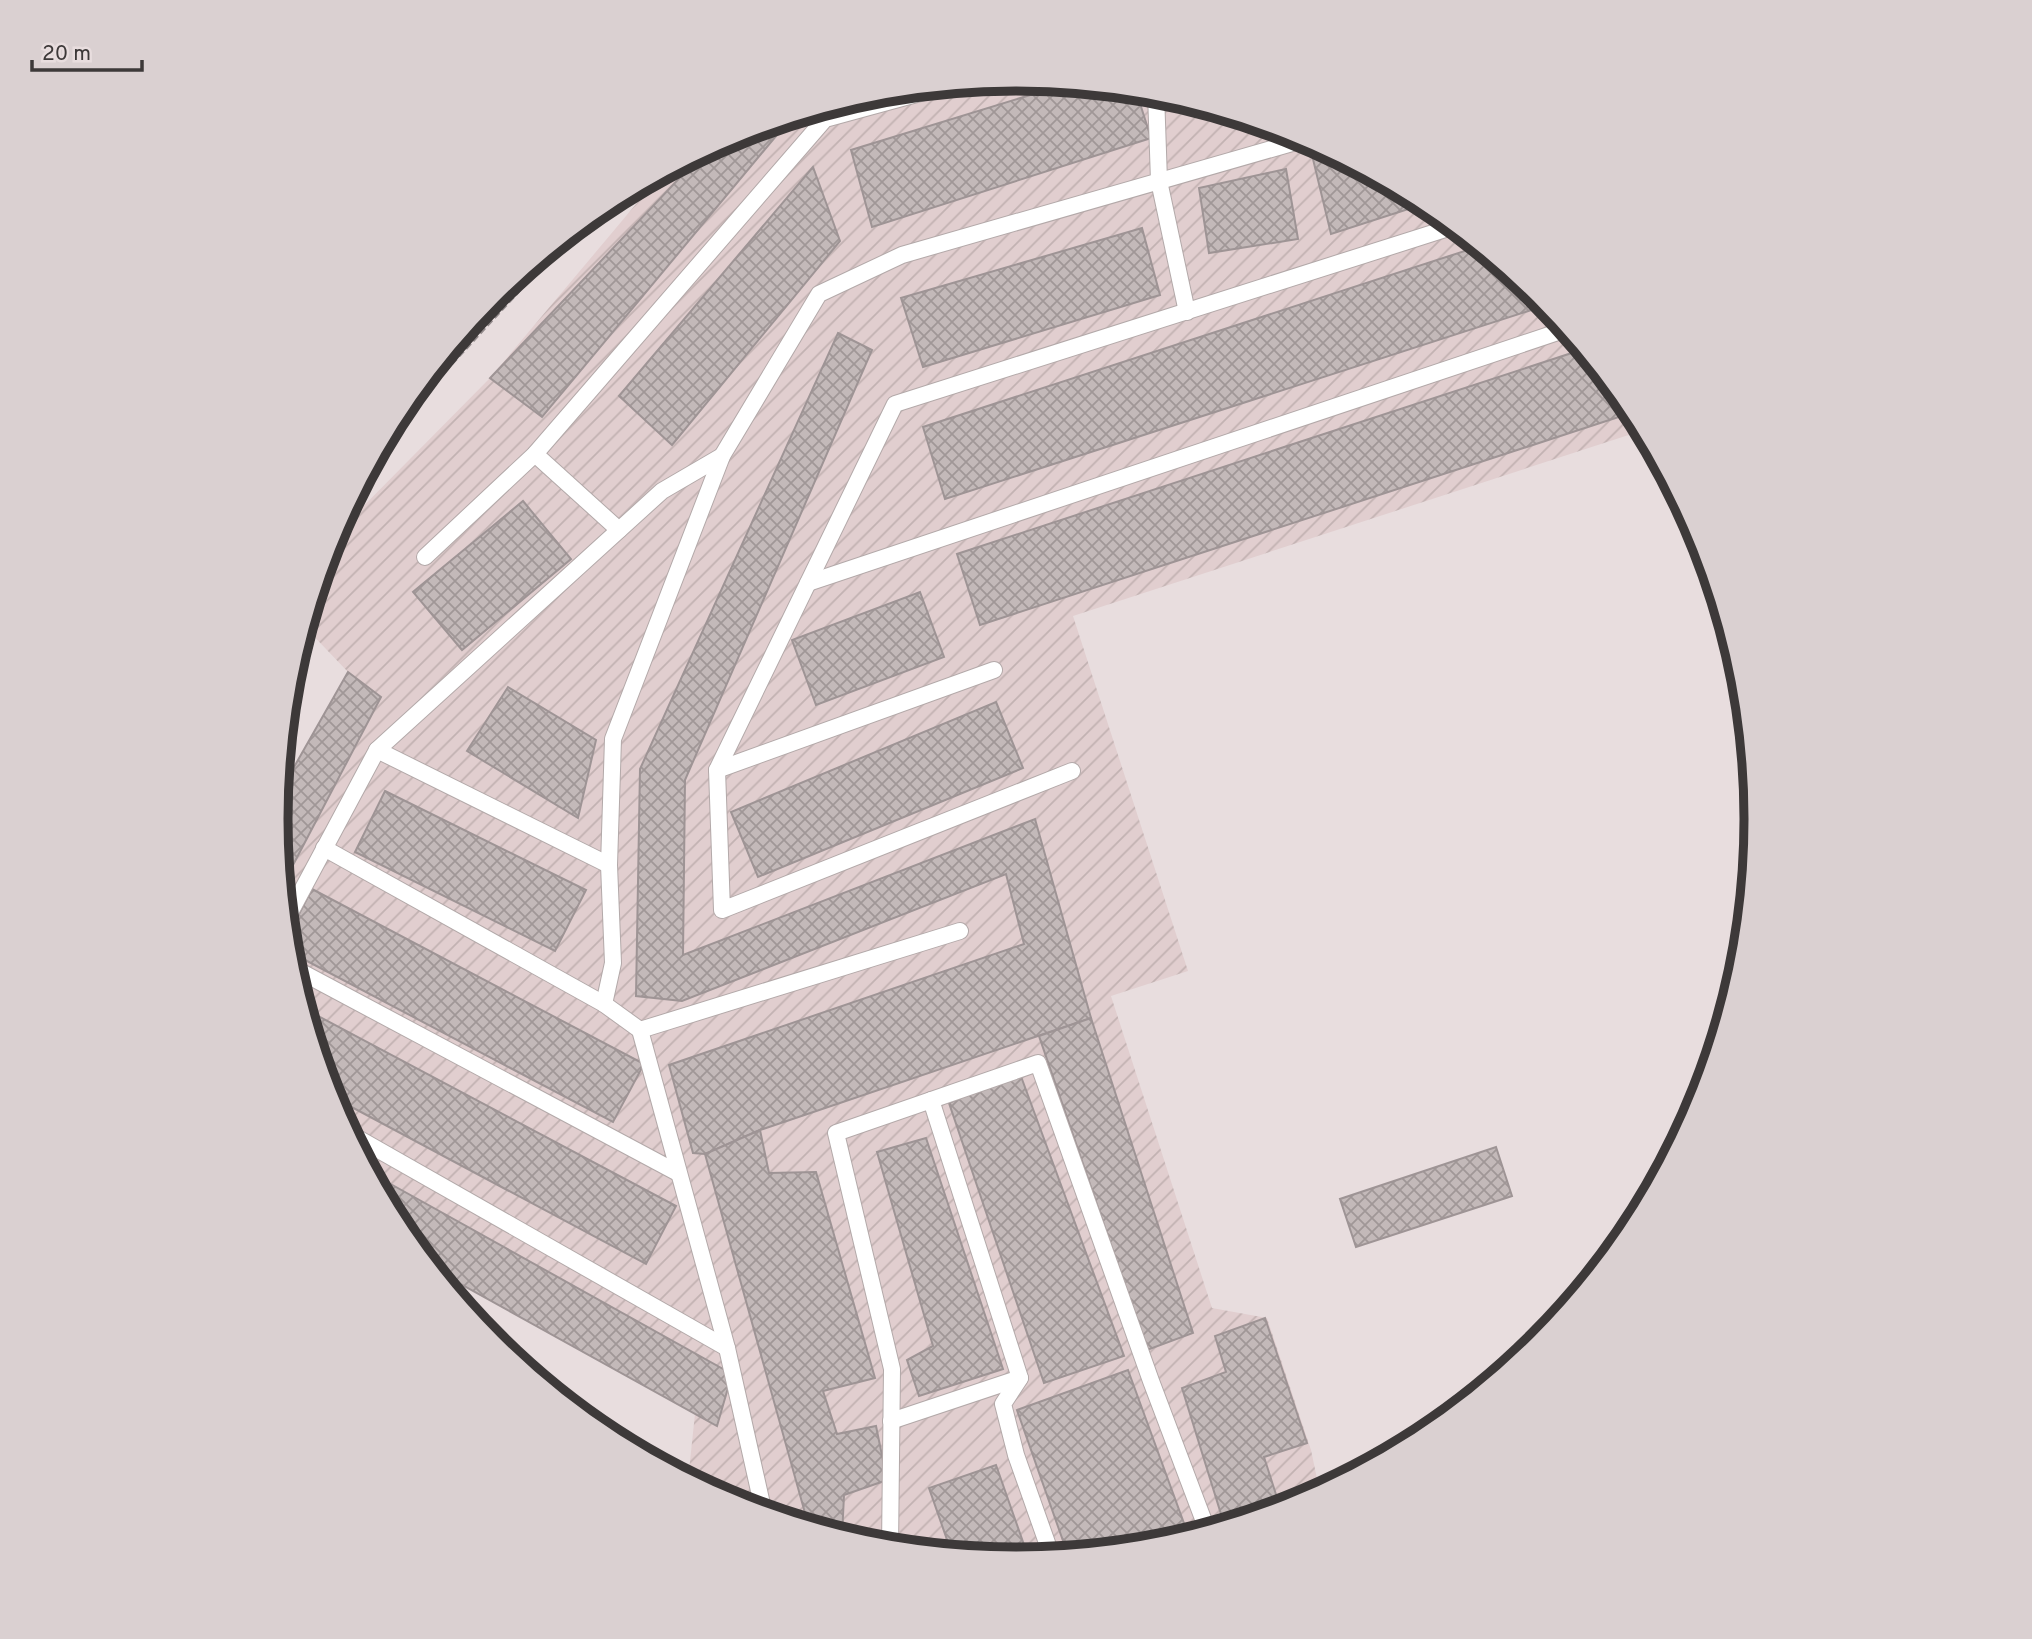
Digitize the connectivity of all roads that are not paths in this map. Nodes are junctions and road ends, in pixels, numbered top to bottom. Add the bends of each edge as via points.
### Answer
1 (880, 104) edge
2 (1156, 105) edge
3 (1289, 144) edge
4 (1158, 181) junction
5 (1443, 230) edge
6 (1187, 312) junction
7 (1558, 332) edge
8 (535, 454) junction
9 (722, 456) junction
10 (620, 530) junction
11 (425, 557) dead end
12 (808, 583) junction
13 (994, 670) dead end
14 (377, 750) junction
15 (717, 770) junction
16 (1073, 771) dead end
17 (324, 848) junction
18 (609, 864) junction
19 (293, 907) edge
20 (960, 930) dead end
21 (304, 973) edge
22 (604, 1004) junction
23 (639, 1030) junction
24 (931, 1100) junction
25 (362, 1141) edge
26 (678, 1173) junction
27 (727, 1348) junction
28 (1020, 1378) junction
29 (891, 1421) junction
30 (761, 1502) edge
31 (1205, 1523) edge
32 (890, 1537) edge
33 (1048, 1547) edge

1 - 8 lane via 825,119
2 - 4 lane
3 - 4 lane
4 - 6 lane
4 - 9 lane via 902,255 819,294
5 - 6 lane
6 - 12 lane via 895,404
7 - 12 lane
8 - 10 lane
8 - 11 lane
9 - 10 lane via 662,491
9 - 18 lane via 613,739
10 - 14 lane
12 - 15 lane
13 - 15 lane
14 - 17 lane
14 - 18 lane
15 - 16 lane via 722,910
17 - 19 lane
17 - 22 lane
18 - 22 lane via 613,963
20 - 23 lane
21 - 26 lane
22 - 23 lane
23 - 26 lane
24 - 28 lane
24 - 29 lane via 836,1133 892,1369
24 - 31 lane via 1038,1063
25 - 27 lane
26 - 27 lane
27 - 30 lane
28 - 29 lane
28 - 33 lane via 1003,1404
29 - 32 lane

